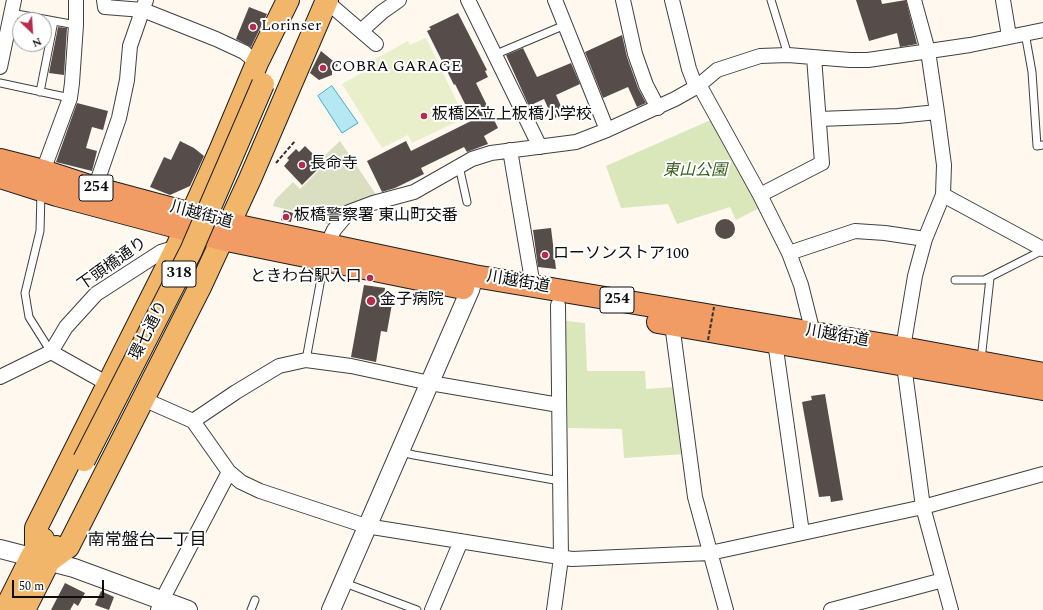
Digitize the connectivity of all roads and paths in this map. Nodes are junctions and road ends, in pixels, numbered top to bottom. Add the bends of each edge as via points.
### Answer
1 (76, 0) edge
2 (104, 0) edge
3 (288, 0) edge
4 (299, 0) edge
5 (322, 0) edge
6 (399, 0) edge
7 (468, 0) edge
8 (555, 0) edge
9 (622, 0) edge
10 (672, 0) edge
11 (771, 0) edge
12 (914, 0) edge
13 (1003, 0) edge
14 (144, 5) edge
15 (13, 7) edge
16 (54, 21) junction
17 (76, 25) junction
18 (565, 26) junction
19 (1043, 30) edge
20 (361, 31) junction
21 (1025, 33) junction
22 (1009, 36) junction
23 (3, 41) edge
24 (376, 44) dead end
25 (928, 51) junction
26 (494, 54) junction
27 (788, 55) junction
28 (814, 58) junction
29 (257, 62) junction
30 (0, 67) edge
31 (0, 83) edge
32 (698, 86) junction
33 (268, 90) junction
34 (40, 92) junction
35 (70, 98) junction
36 (658, 108) junction
37 (938, 112) junction
38 (819, 119) junction
39 (607, 130) junction
40 (295, 141) dead end
41 (1043, 145) edge
42 (540, 147) junction
43 (510, 150) junction
44 (0, 160) edge
45 (275, 164) dead end
46 (459, 166) junction
47 (0, 177) edge
48 (42, 181) junction
49 (94, 188) junction
50 (760, 195) junction
51 (943, 195) junction
52 (467, 202) dead end
53 (185, 230) junction
54 (226, 231) junction
55 (925, 239) junction
56 (1043, 249) edge
57 (326, 253) junction
58 (789, 253) junction
59 (990, 278) junction
60 (955, 280) dead end
61 (472, 283) junction
62 (533, 286) junction
63 (558, 304) junction
64 (714, 307) dead end
65 (672, 324) junction
66 (813, 333) junction
67 (708, 340) dead end
68 (775, 342) junction
69 (51, 352) junction
70 (904, 356) junction
71 (306, 360) junction
72 (981, 362) junction
73 (1043, 374) edge
74 (0, 377) edge
75 (430, 383) junction
76 (108, 384) junction
77 (1043, 389) edge
78 (143, 399) junction
79 (559, 405) junction
80 (193, 421) junction
81 (400, 451) junction
82 (229, 472) junction
83 (1043, 474) edge
84 (560, 481) junction
85 (923, 507) junction
86 (366, 526) junction
87 (802, 533) junction
88 (461, 541) junction
89 (0, 549) edge
90 (710, 553) junction
91 (39, 556) junction
92 (561, 558) junction
93 (943, 580) junction
94 (342, 582) junction
95 (255, 600) dead end
96 (160, 605) edge
97 (857, 607) edge
98 (5, 610) edge
99 (24, 610) edge
100 (188, 610) edge
101 (251, 610) edge
102 (331, 610) edge
103 (417, 610) edge
104 (432, 610) edge
105 (554, 610) edge
106 (726, 610) edge
107 (831, 610) edge
108 (951, 610) edge

1 - 17 street
2 - 14 street via 105,7
3 - 29 main road
4 - 33 main road, 環七通り / 318
5 - 20 street
5 - 33 main road, 環七通り / 318
5 - 54 main road
6 - 20 street
7 - 26 street
8 - 18 street
9 - 36 street via 635,54 646,85
10 - 32 street via 689,69
11 - 27 lane
12 - 25 street
13 - 22 street
14 - 29 street via 244,52
14 - 49 street via 130,46 127,80 119,118
15 - 16 lane
15 - 23 street
16 - 17 lane
16 - 34 lane
17 - 35 street
18 - 26 lane
18 - 39 street
19 - 21 street
20 - 24 street
21 - 22 street
21 - 41 lane via 1032,72 1037,146
22 - 25 street
23 - 30 street
25 - 28 street via 868,60
25 - 37 street
26 - 42 street
27 - 28 street
27 - 32 street via 760,56 717,70
28 - 38 street
29 - 53 main road
31 - 34 lane
32 - 36 street
32 - 50 street
33 - 91 main road, 環七通り / 318 via 202,255
34 - 35 lane
35 - 48 street
36 - 39 street
37 - 38 street
37 - 51 street via 944,165
38 - 50 street via 822,163
39 - 42 street via 576,142
40 - 45 path
42 - 43 street
43 - 46 street via 491,153
43 - 62 street
44 - 48 highway, 川越街道 / 254
46 - 52 lane
46 - 57 street via 414,192 349,212 334,230
47 - 48 highway, 川越街道 / 254
48 - 49 highway, 川越街道 / 254
48 - 53 highway, 川越街道 / 254
48 - 69 lane via 40,231 25,293 29,317
49 - 53 highway, 川越街道 / 254
50 - 58 street
51 - 55 street
51 - 56 street
53 - 54 highway, 川越街道 / 254
53 - 69 street, 下頭橋通り via 161,252 96,294 66,327
53 - 76 main road
54 - 57 highway, 川越街道 / 254
54 - 78 main road
55 - 58 street via 855,231
55 - 70 street via 915,276
56 - 59 lane
57 - 61 highway, 川越街道 / 254
57 - 71 lane
58 - 66 street via 801,285
59 - 60 lane
59 - 72 lane
61 - 62 highway, 川越街道 / 254
61 - 63 highway, 川越街道 / 254
61 - 75 street
62 - 66 highway, 川越街道 / 254
63 - 65 highway, 川越街道 / 254
63 - 79 street
64 - 67 path, bridge
65 - 68 highway, 川越街道 / 254
65 - 90 street via 695,497
66 - 70 highway, 川越街道 / 254
68 - 70 highway, 川越街道 / 254
68 - 87 street
69 - 74 street
69 - 76 street
70 - 72 highway, 川越街道 / 254
70 - 77 highway, 川越街道 / 254
70 - 85 street
71 - 75 street via 351,366
71 - 80 street via 279,366
72 - 73 highway, 川越街道 / 254
75 - 79 street
75 - 81 street
76 - 91 main road via 36,528
78 - 80 street
78 - 91 main road via 68,547
79 - 84 street
80 - 82 street
81 - 84 lane
81 - 86 street
82 - 86 street via 241,482 260,491
82 - 96 street
83 - 85 street
84 - 92 street
85 - 87 street
85 - 93 street
86 - 88 street
86 - 94 street
87 - 90 street
88 - 92 street
88 - 104 street
89 - 91 street
90 - 92 street
90 - 106 street
91 - 96 street via 74,568
91 - 98 main road, 環七通り / 318
91 - 99 main road, 環七通り / 318
92 - 105 street
93 - 97 street
93 - 108 street
94 - 102 street
94 - 103 lane
95 - 101 lane
96 - 100 street
97 - 107 street

